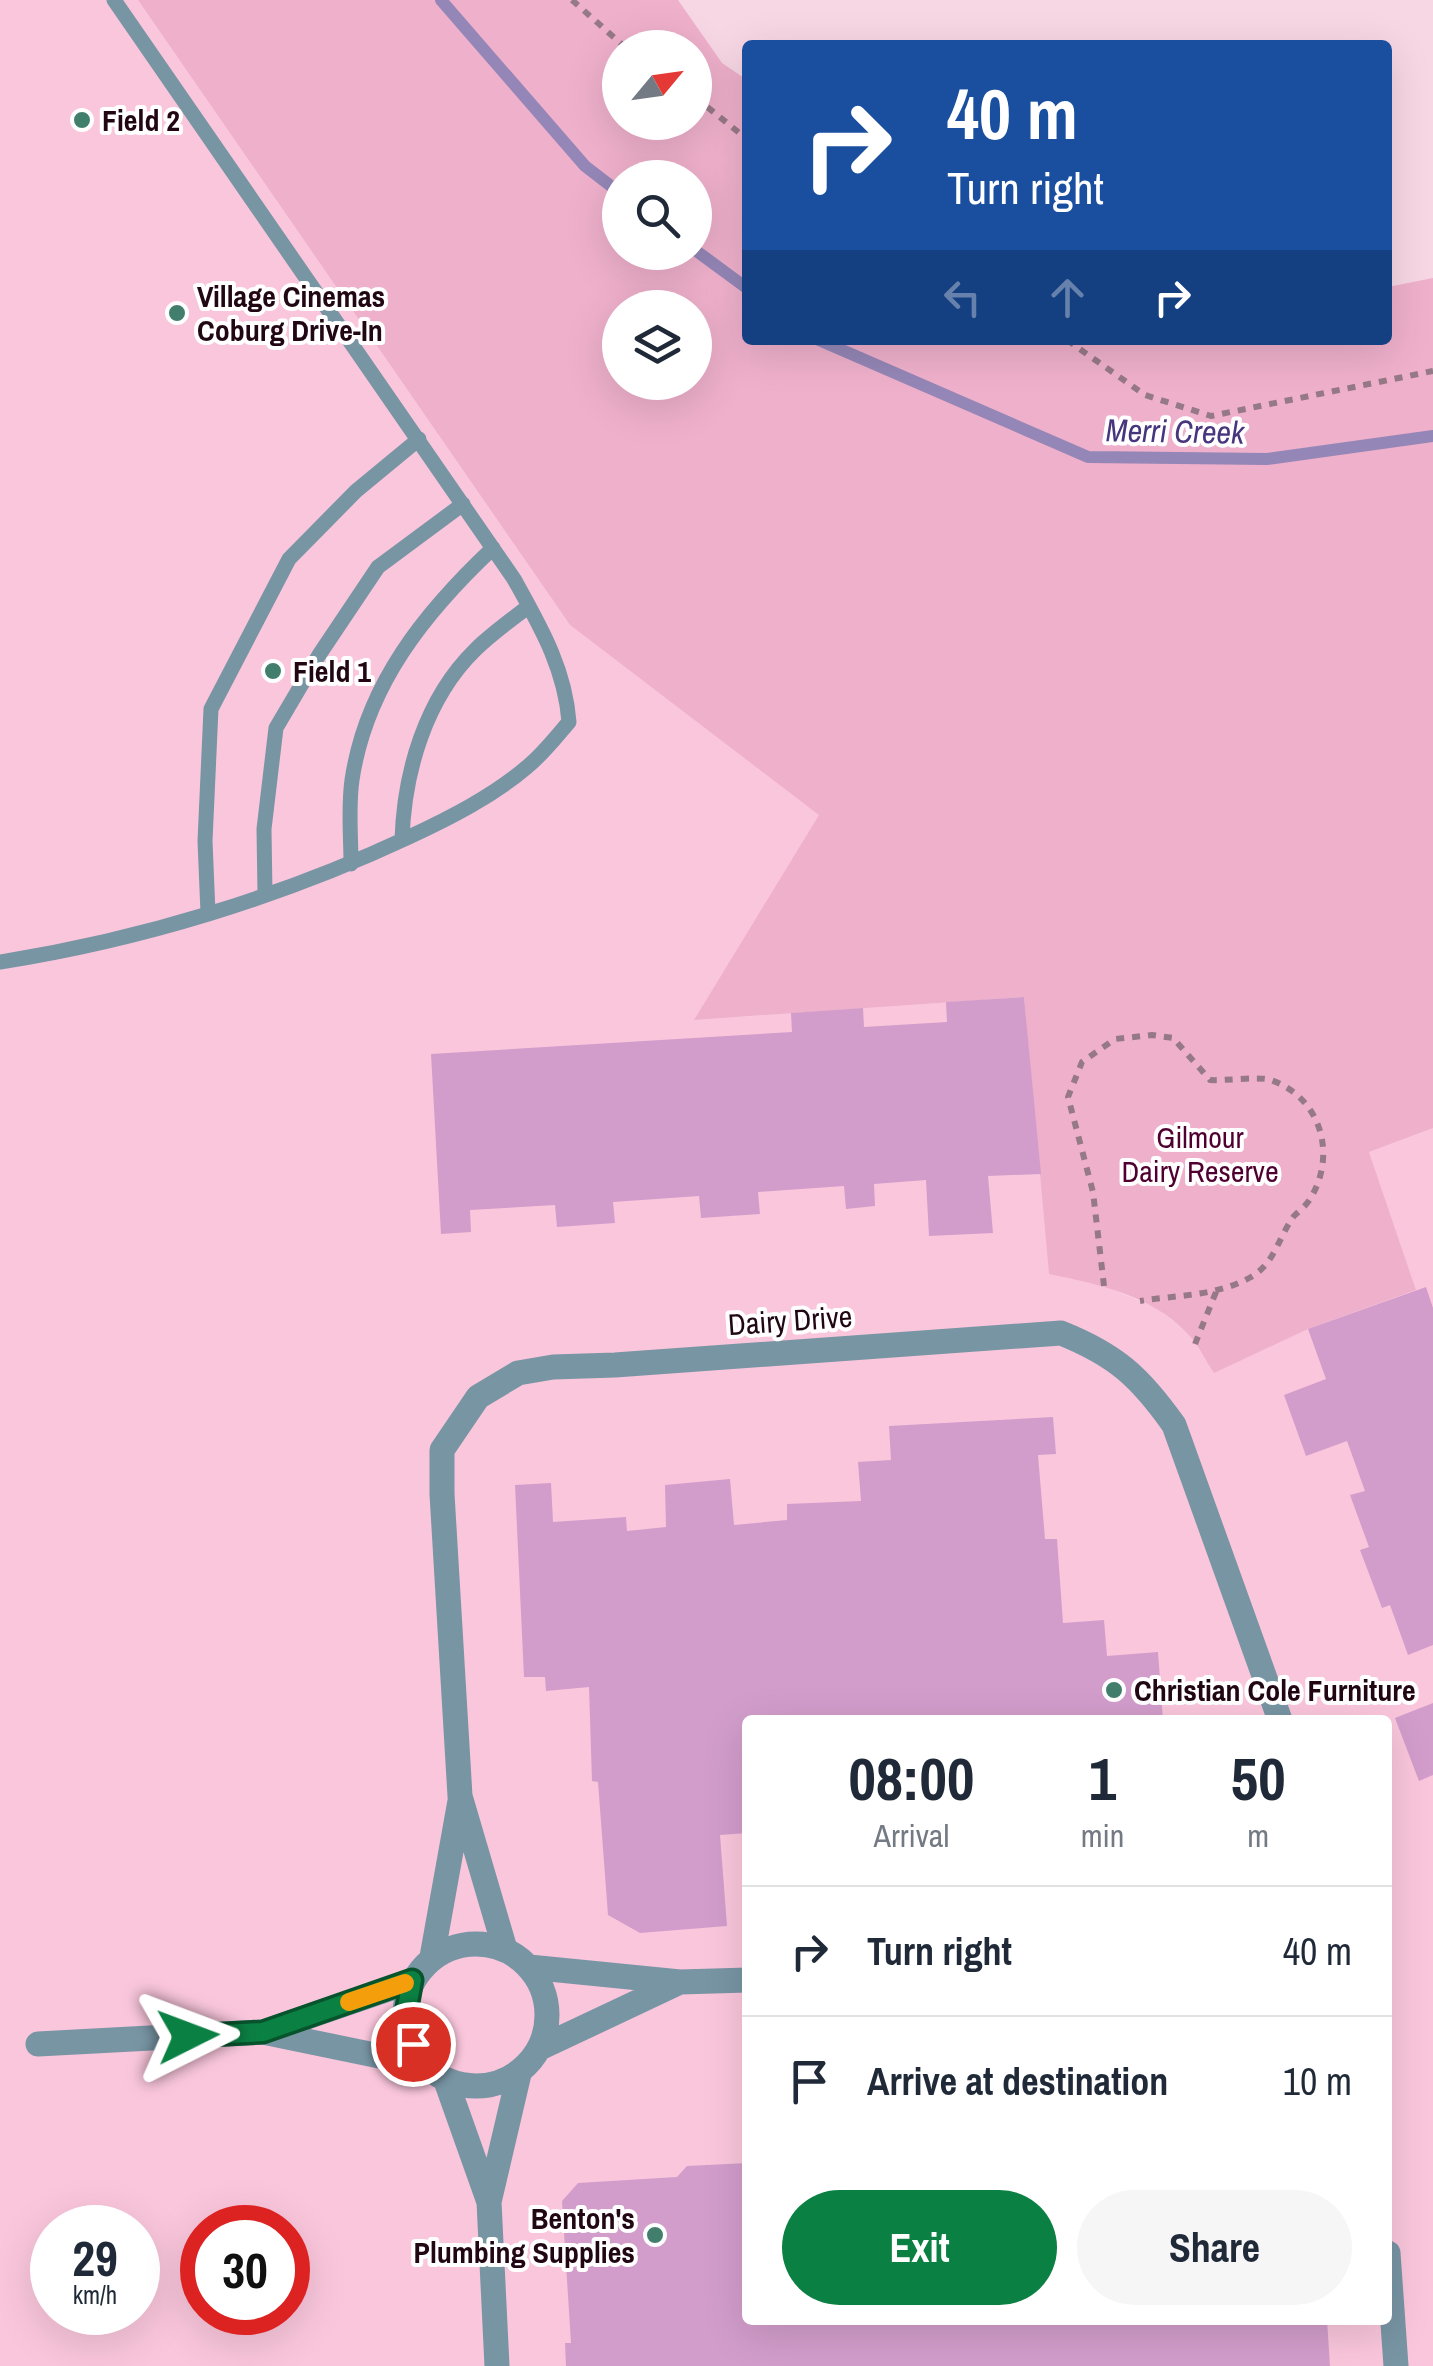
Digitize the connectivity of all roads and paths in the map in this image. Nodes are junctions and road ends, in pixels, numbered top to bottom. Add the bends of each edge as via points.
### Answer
1 (114, 0) edge
2 (572, 0) edge
3 (606, 30) edge
4 (712, 111) edge
5 (742, 135) edge
6 (1074, 345) edge
7 (1433, 371) edge
8 (418, 439) junction
9 (463, 504) junction
10 (493, 548) junction
11 (529, 606) junction
12 (402, 840) junction
13 (350, 864) junction
14 (265, 894) junction
15 (208, 913) junction
16 (0, 962) edge
17 (1104, 1286) dead end
18 (1216, 1292) junction
19 (1140, 1300) dead end
20 (1196, 1344) dead end
21 (1278, 1715) edge
22 (460, 1796) junction
23 (505, 1949) junction
24 (432, 1957) junction
25 (528, 1967) junction
26 (412, 1980) junction
27 (742, 1980) edge
28 (680, 1982) junction
29 (263, 2032) junction
30 (38, 2044) dead end
31 (540, 2048) junction
32 (422, 2065) junction
33 (518, 2074) junction
34 (446, 2081) junction
35 (489, 2202) junction
36 (1392, 2310) edge
37 (497, 2366) edge
38 (1396, 2366) edge

1 - 8 lane
2 - 3 path
4 - 5 path
6 - 7 path via 1145,394 1210,416
8 - 9 lane
8 - 15 lane via 289,559 211,709
9 - 10 lane
9 - 14 lane via 378,567 276,728 264,829
10 - 11 lane
10 - 13 lane via 416,631 384,681 363,728 352,783
11 - 12 lane via 473,651 445,690 416,746
11 - 12 lane via 553,651 569,722 528,767 454,816
12 - 13 lane
13 - 14 lane
14 - 15 lane
15 - 16 lane
17 - 18 path via 1093,1192 1068,1097 1082,1062 1115,1039 1152,1035 1173,1038 1210,1080 1269,1080 1308,1106 1320,1125 1326,1154 1310,1199 1270,1262
18 - 19 path
18 - 20 path
21 - 22 street, Dairy Drive via 1174,1424 1150,1390 1098,1348 1061,1333 553,1367 518,1372 478,1397 442,1450
22 - 23 street, Dairy Drive
22 - 24 street, Dairy Drive
23 - 24 street via 467,1943
23 - 25 street
24 - 26 street
25 - 28 street
25 - 31 street via 547,2006
26 - 29 street
26 - 32 street via 404,2024
27 - 28 street
28 - 31 street
29 - 30 street
29 - 32 street
31 - 33 street
32 - 34 street
33 - 34 street via 483,2088
33 - 35 street
34 - 35 street
35 - 37 street
36 - 38 street

